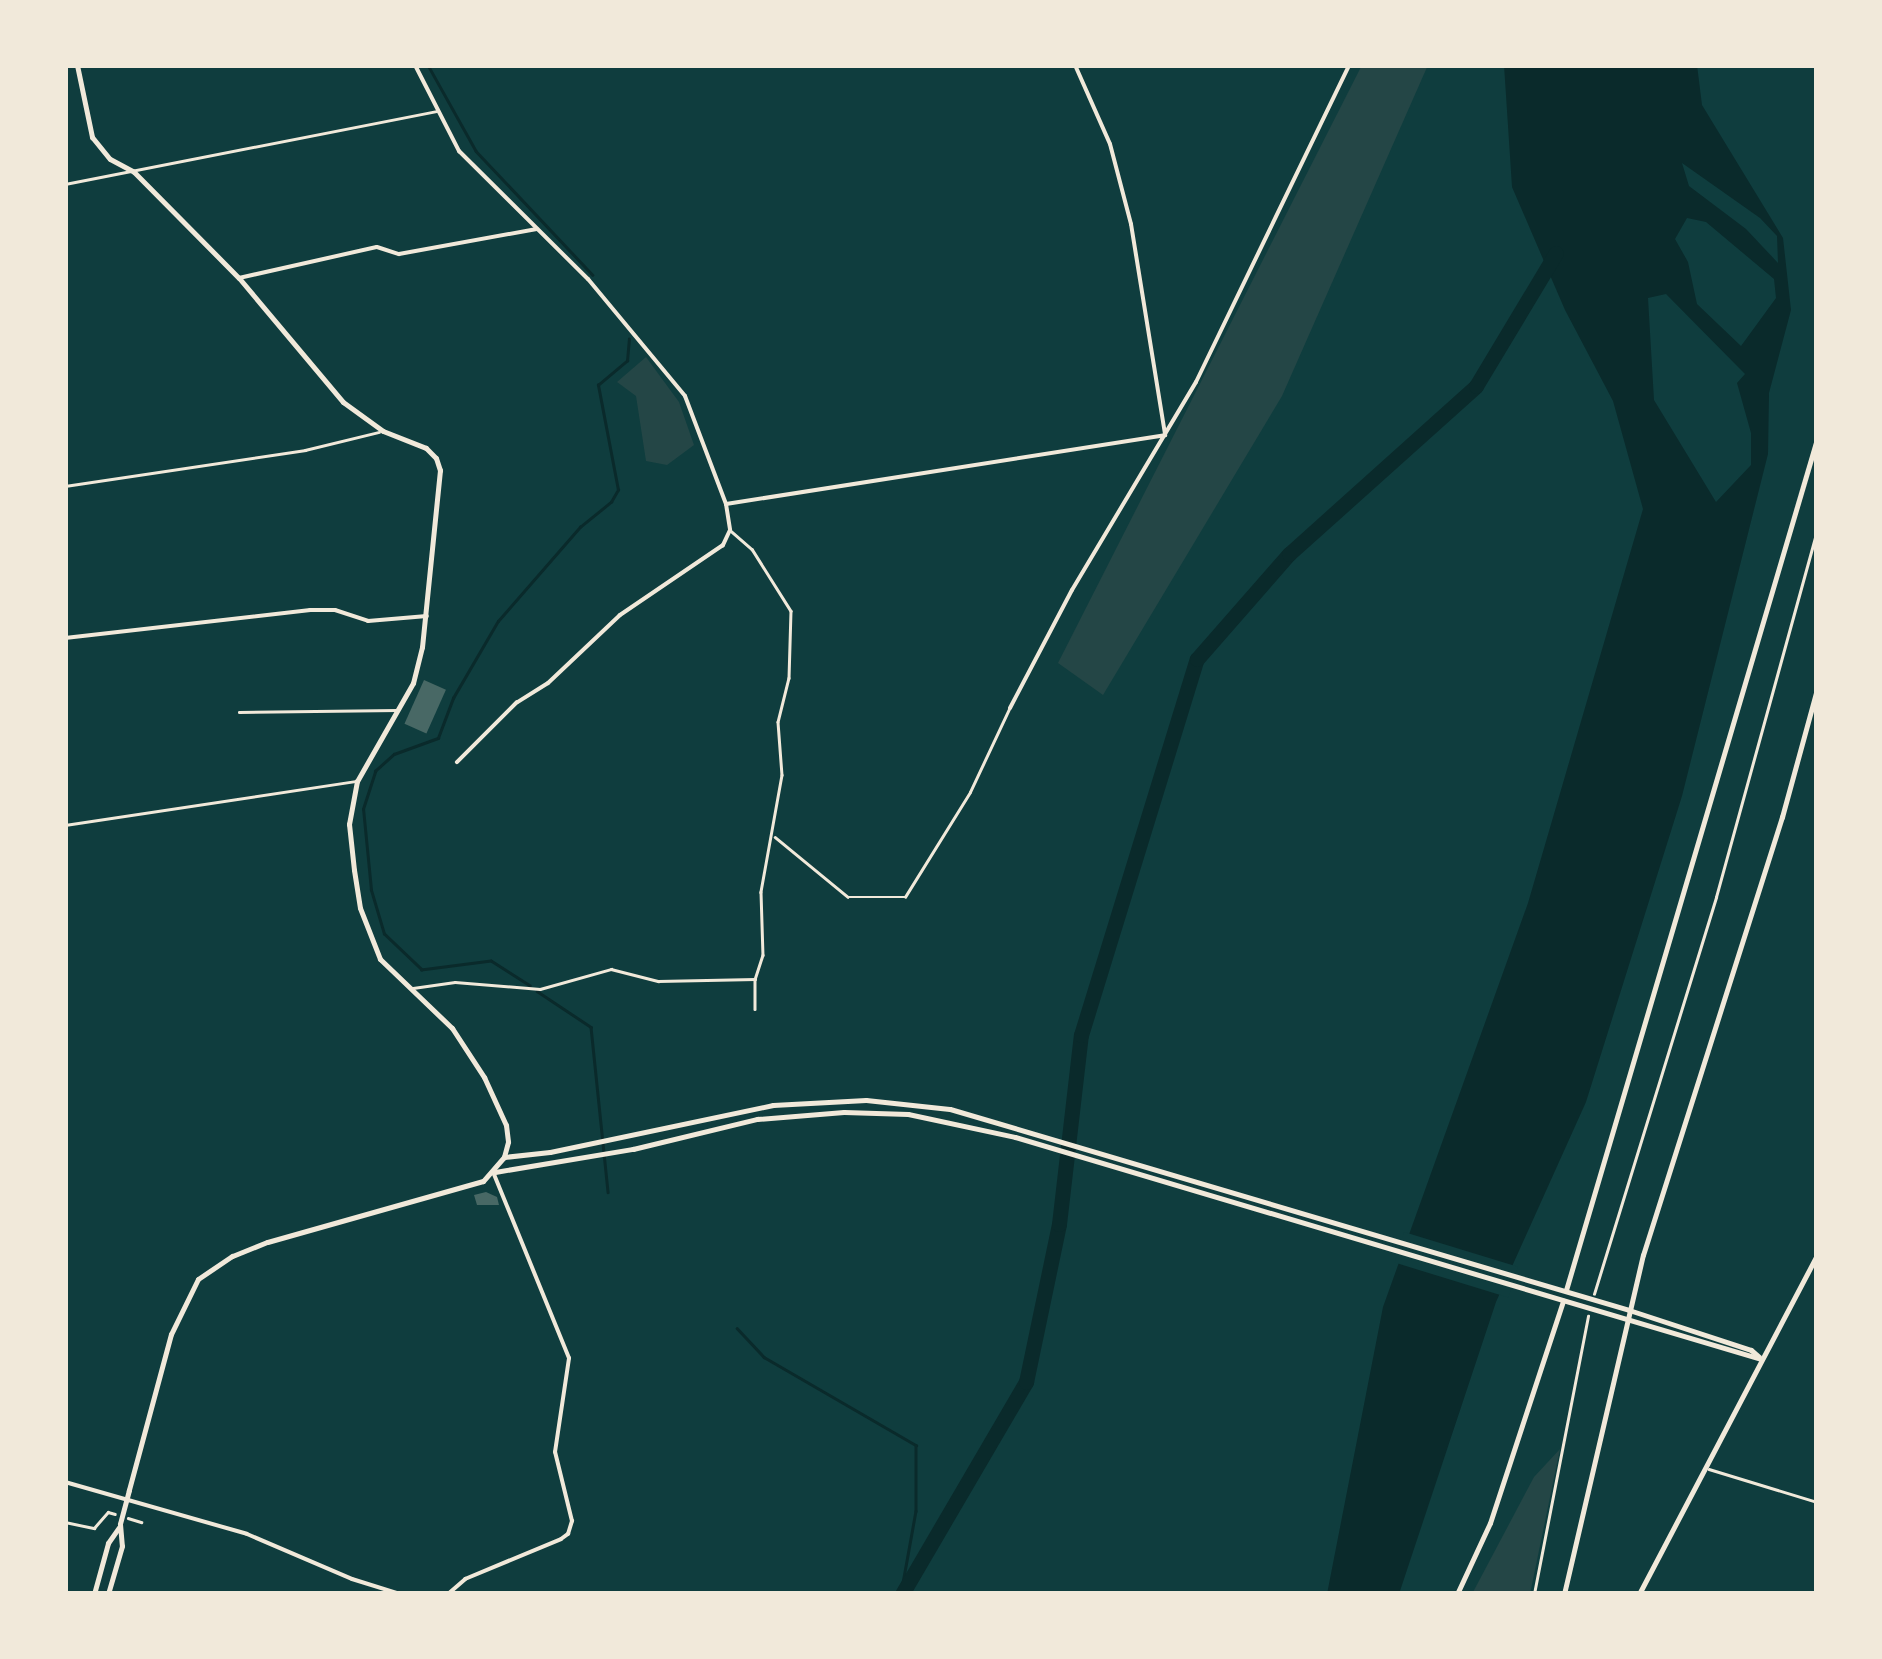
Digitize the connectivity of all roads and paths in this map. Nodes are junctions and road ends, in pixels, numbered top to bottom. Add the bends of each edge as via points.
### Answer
1 (78, 65) edge
2 (416, 65) edge
3 (1075, 65) edge
4 (1349, 65) edge
5 (438, 111) junction
6 (134, 172) junction
7 (65, 184) edge
8 (537, 229) junction
9 (239, 278) junction
10 (383, 430) junction
11 (1165, 435) junction
12 (1817, 439) edge
13 (65, 486) edge
14 (726, 504) junction
15 (730, 530) junction
16 (1817, 530) edge
17 (427, 616) junction
18 (65, 638) edge
19 (1817, 689) edge
20 (1010, 708) joint
21 (398, 710) junction
22 (239, 712) dead end
23 (457, 762) dead end
24 (357, 781) junction
25 (65, 825) edge
26 (773, 836) junction
27 (755, 979) junction
28 (412, 988) junction
29 (755, 1008) dead end
30 (504, 1156) junction
31 (493, 1172) junction
32 (1631, 1176) dead end
33 (1817, 1255) edge
34 (1628, 1310) junction
35 (1627, 1319) junction
36 (1761, 1359) junction
37 (1561, 1438) dead end
38 (1706, 1468) junction
39 (65, 1482) edge
40 (1817, 1502) edge
41 (65, 1522) edge
42 (141, 1522) dead end
43 (120, 1524) junction
44 (94, 1594) edge
45 (108, 1594) edge
46 (400, 1594) edge
47 (448, 1594) edge
48 (1457, 1594) edge
49 (1534, 1594) edge
50 (1564, 1594) edge
51 (1638, 1594) edge

1 - 6 street via 92,137 110,159
2 - 5 street
3 - 11 street via 1110,144 1131,224
4 - 11 street
5 - 6 lane
5 - 8 street via 459,151
6 - 7 lane
6 - 9 street
8 - 9 street via 399,254 377,247
8 - 14 street via 588,279 685,396
9 - 10 street via 343,402
10 - 13 lane via 305,450
10 - 17 street via 426,448 440,470
11 - 14 street
11 - 20 street
12 - 48 street via 1530,1410
14 - 15 street
15 - 23 street via 723,545 620,616
15 - 26 lane via 752,549 791,611
16 - 32 path
17 - 18 street via 368,620 310,610
17 - 21 street via 413,683
19 - 34 street
20 - 26 lane via 970,792 905,897 848,897
21 - 22 lane
21 - 24 street
24 - 25 lane
24 - 28 street via 349,824 360,908 380,959
26 - 27 lane
27 - 28 lane via 658,981 611,969 540,989 455,982
27 - 29 lane
28 - 30 street via 452,1028 484,1078 506,1125
30 - 31 street
30 - 34 street via 773,1105 866,1100 950,1109
31 - 35 street via 633,1149 757,1119 908,1114 974,1126
31 - 43 street via 268,1242 198,1279 180,1311
31 - 47 street via 569,1358 555,1452 572,1521 561,1539 465,1579
33 - 36 street
34 - 35 street
34 - 36 street
35 - 36 street
35 - 50 street
36 - 38 street
37 - 49 path
38 - 40 lane
38 - 51 street
39 - 46 street via 247,1534
41 - 42 path via 94,1528 108,1512
43 - 44 street
43 - 45 street via 122,1546

